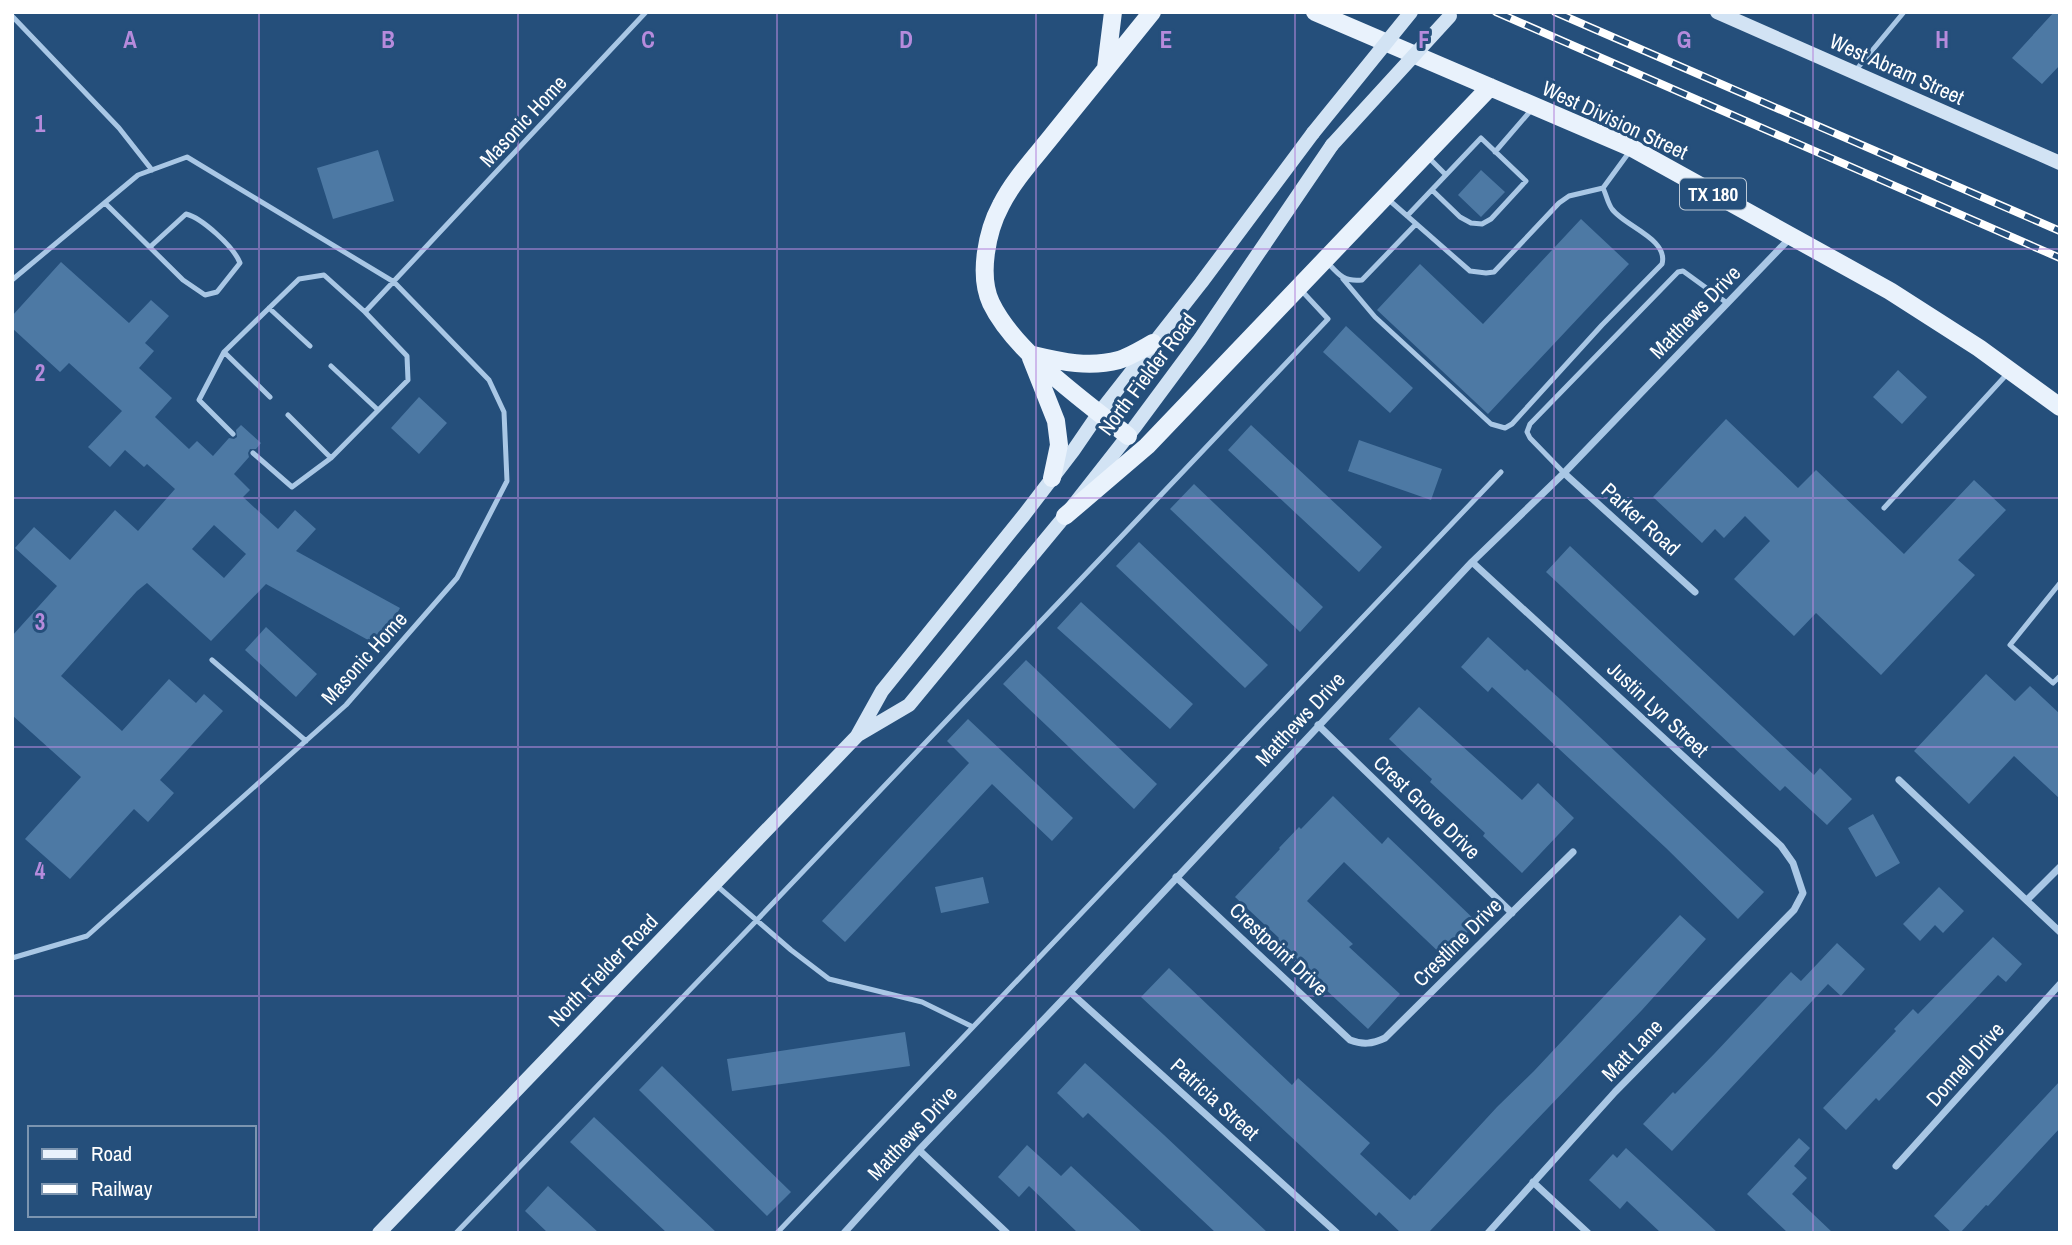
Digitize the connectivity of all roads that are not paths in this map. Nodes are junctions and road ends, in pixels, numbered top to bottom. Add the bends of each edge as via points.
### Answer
1 (646, 12) edge
2 (1113, 12) edge
3 (1152, 12) edge
4 (1315, 12) edge
5 (1411, 12) edge
6 (1717, 12) edge
7 (1904, 12) edge
8 (1451, 14) edge
9 (12, 16) edge
10 (1106, 70) junction
11 (1854, 72) junction
12 (1490, 87) junction
13 (1534, 106) junction
14 (1632, 148) junction
15 (1495, 152) junction
16 (1426, 155) junction
17 (2060, 163) edge
18 (152, 170) junction
19 (1446, 175) junction
20 (1603, 188) junction
21 (1432, 190) junction
22 (1385, 197) junction
23 (105, 203) junction
24 (1407, 216) junction
25 (1416, 224) junction
26 (1790, 237) junction
27 (150, 247) junction
28 (1326, 260) junction
29 (1343, 279) junction
30 (12, 280) edge
31 (394, 282) junction
32 (1299, 288) junction
33 (1727, 303) junction
34 (269, 308) junction
35 (365, 312) junction
36 (1153, 343) junction
37 (310, 346) dead end
38 (224, 352) junction
39 (1030, 355) junction
40 (331, 366) dead end
41 (2011, 371) junction
42 (270, 397) dead end
43 (2060, 407) edge
44 (378, 410) junction
45 (1099, 413) junction
46 (288, 415) dead end
47 (233, 434) dead end
48 (1128, 436) junction
49 (253, 453) dead end
50 (331, 457) junction
51 (1501, 471) dead end
52 (1564, 473) junction
53 (1052, 478) junction
54 (1884, 508) dead end
55 (1065, 516) junction
56 (1472, 562) junction
57 (2060, 583) edge
58 (1695, 592) dead end
59 (212, 660) dead end
60 (2060, 676) edge
61 (1318, 725) junction
62 (856, 736) junction
63 (306, 741) junction
64 (1899, 780) dead end
65 (1573, 852) dead end
66 (2060, 867) edge
67 (1176, 877) junction
68 (715, 883) junction
69 (1803, 893) joint
70 (2027, 900) junction
71 (1512, 913) junction
72 (757, 920) junction
73 (2060, 932) edge
74 (12, 958) edge
75 (2060, 984) edge
76 (1070, 992) junction
77 (973, 1027) junction
78 (1360, 1044) joint
79 (919, 1150) junction
80 (1896, 1167) dead end
81 (1533, 1182) junction
82 (379, 1233) edge
83 (456, 1233) edge
84 (777, 1233) edge
85 (844, 1233) edge
86 (1007, 1233) edge
87 (1337, 1233) edge
88 (1488, 1233) edge
89 (1588, 1233) edge

1 - 31 lane, Masonic Home
2 - 10 main road
3 - 10 main road
4 - 12 main road, West Division Street / TX 180
5 - 36 main road, North Fielder Road, bridge via 1313,132
6 - 11 main road, West Abram Street
7 - 11 lane
8 - 48 main road, North Fielder Road, bridge via 1332,145
9 - 18 lane via 119,128
10 - 39 main road via 1027,167 1001,205 989,236 984,275 990,302
11 - 17 main road, West Abram Street
12 - 13 main road, West Division Street / TX 180
12 - 16 main road
13 - 14 main road, West Division Street / TX 180
13 - 15 lane
14 - 20 lane
14 - 26 main road, West Division Street / TX 180
15 - 19 lane via 1481,138
15 - 21 lane via 1526,181 1491,219 1471,223
16 - 19 lane
16 - 22 main road
18 - 23 lane, Masonic Home via 138,175
18 - 31 lane, Masonic Home via 187,157
19 - 21 lane
20 - 25 lane via 1559,203 1494,272 1470,271
20 - 29 lane via 1612,209 1662,250 1664,260 1505,428 1491,424 1375,317
21 - 24 lane
22 - 24 lane
22 - 28 main road
23 - 27 lane
23 - 30 lane, Masonic Home
24 - 25 lane
25 - 29 lane via 1362,280
26 - 33 street, Matthews Drive
26 - 41 main road, West Division Street / TX 180 via 1890,291
27 - 27 lane via 205,296 217,292 240,263 196,216 186,214
28 - 29 lane
28 - 32 main road
31 - 35 lane
31 - 63 lane, Masonic Home via 489,380 504,412 507,481 457,578 346,705
32 - 55 main road via 1147,446
32 - 72 lane via 1328,319
33 - 52 street, Matthews Drive
33 - 52 lane via 1683,271 1678,272 1530,424 1530,438
34 - 35 lane via 299,279 324,275
34 - 37 lane
34 - 38 lane
35 - 44 lane via 407,356 408,380
36 - 39 main road via 1121,359 1094,365
36 - 45 main road, North Fielder Road
38 - 42 lane
38 - 47 lane via 199,400
39 - 45 main road
39 - 53 main road via 1056,421 1059,445
40 - 44 lane
41 - 43 main road, West Division Street / TX 180
41 - 54 lane
44 - 50 lane
45 - 48 main road
45 - 53 main road, North Fielder Road
46 - 50 lane
48 - 55 main road, North Fielder Road
49 - 50 lane via 292,487
51 - 77 lane
52 - 56 street, Matthews Drive
52 - 58 street, Parker Road
53 - 62 main road, North Fielder Road via 882,691
55 - 62 main road, North Fielder Road via 909,705
56 - 61 street, Matthews Drive
56 - 69 street, Justin Lyn Street via 1782,846
57 - 60 lane via 2010,645 2053,683
59 - 63 lane
61 - 67 street, Matthews Drive
61 - 71 street, Crest Grove Drive
62 - 68 main road, North Fielder Road
63 - 74 lane, Masonic Home via 87,936
64 - 70 street
65 - 71 street, Crestline Drive
66 - 70 street
67 - 76 street, Matthews Drive
67 - 78 street, Crestpoint Drive via 1350,1040
68 - 72 lane
68 - 82 main road, North Fielder Road
69 - 81 street, Matt Lane via 1794,910
70 - 73 street
71 - 78 street, Crestline Drive via 1385,1038
72 - 77 lane via 829,979 922,1002
72 - 83 lane
75 - 80 street, Donnell Drive
76 - 79 street, Matthews Drive
76 - 87 street, Patricia Street
77 - 84 lane
79 - 85 street, Matthews Drive
79 - 86 street
81 - 88 street, Matt Lane
81 - 89 street

